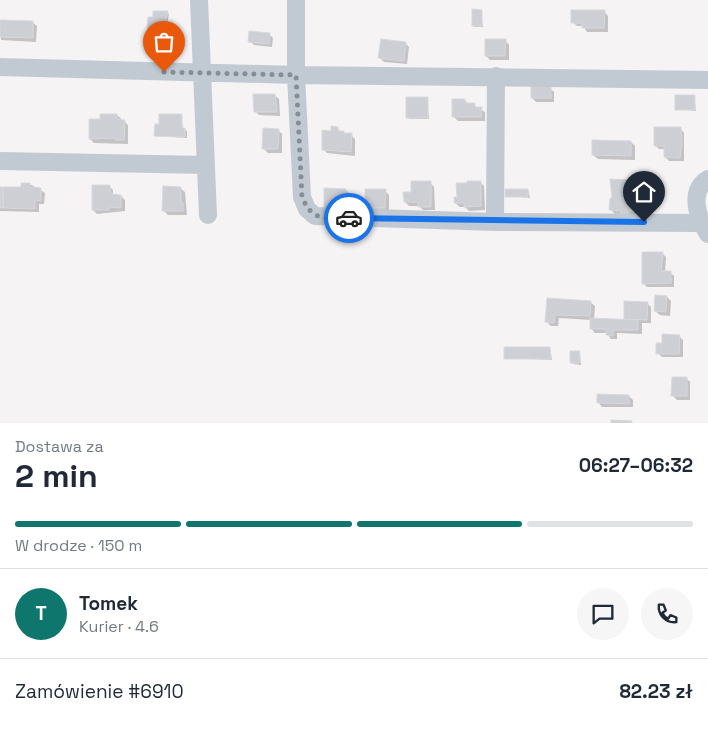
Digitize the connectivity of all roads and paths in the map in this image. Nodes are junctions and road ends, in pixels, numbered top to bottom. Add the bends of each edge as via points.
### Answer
1 (199, 0) edge
2 (296, 0) edge
3 (0, 67) edge
4 (201, 73) junction
5 (296, 75) junction
6 (496, 76) junction
7 (708, 80) edge
8 (0, 161) edge
9 (205, 165) junction
10 (708, 179) edge
11 (208, 215) dead end
12 (495, 222) junction
13 (704, 228) edge

1 - 4 street
2 - 5 street
3 - 4 street
4 - 5 street
4 - 9 street
5 - 6 street
5 - 12 street via 302,197 306,209 315,216
6 - 7 street
6 - 12 street
8 - 9 street
9 - 11 street
10 - 13 street via 697,192 696,206
12 - 13 street

